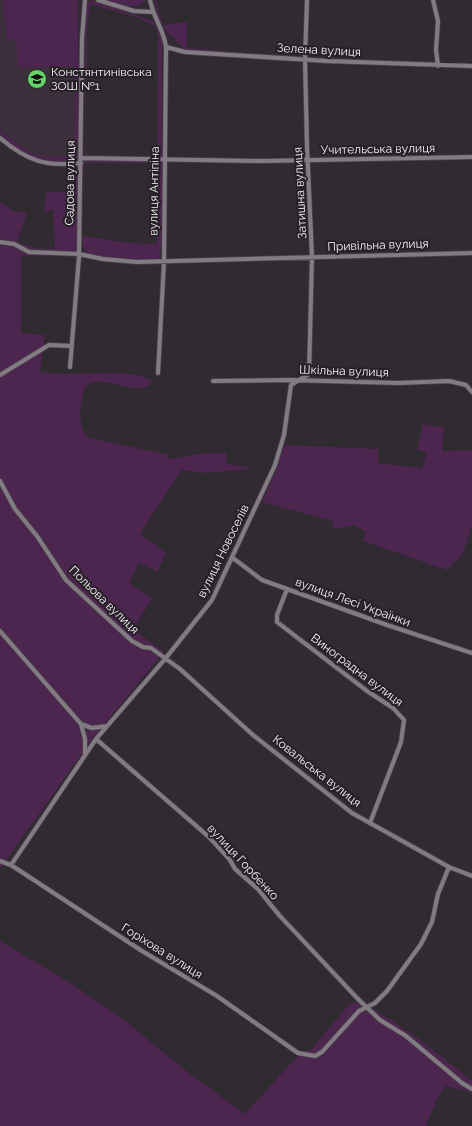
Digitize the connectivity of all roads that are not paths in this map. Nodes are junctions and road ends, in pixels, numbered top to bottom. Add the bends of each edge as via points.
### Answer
1 (85, 0) edge
2 (98, 0) edge
3 (150, 0) edge
4 (307, 0) edge
5 (433, 0) edge
6 (152, 12) junction
7 (166, 47) junction
8 (305, 60) junction
9 (438, 66) junction
10 (472, 66) edge
11 (0, 138) edge
12 (472, 157) edge
13 (81, 158) junction
14 (165, 159) junction
15 (308, 160) junction
16 (81, 163) junction
17 (0, 242) edge
18 (472, 253) edge
19 (79, 254) junction
20 (312, 257) junction
21 (164, 262) junction
22 (72, 346) junction
23 (70, 367) dead end
24 (158, 373) dead end
25 (0, 375) edge
26 (213, 380) dead end
27 (300, 380) junction
28 (472, 392) edge
29 (0, 481) edge
30 (233, 558) junction
31 (287, 589) junction
32 (0, 631) edge
33 (472, 652) edge
34 (165, 658) junction
35 (81, 724) junction
36 (107, 726) junction
37 (96, 739) junction
38 (85, 756) junction
39 (370, 823) junction
40 (0, 861) edge
41 (11, 864) junction
42 (449, 867) junction
43 (472, 876) edge
44 (367, 1007) junction
45 (472, 1089) edge

1 - 13 street, Садова вулиця via 82,38
2 - 6 street via 134,11
3 - 6 street
4 - 8 street, Затишна вулиця
5 - 9 street via 438,21
6 - 7 street, вулиця Антіпіна via 162,28
7 - 8 street, Зелена вулиця via 185,52
7 - 14 street, вулиця Антіпіна
8 - 9 street, Зелена вулиця
8 - 15 street, Затишна вулиця
9 - 10 street, Зелена вулиця
11 - 16 street via 18,152 38,162 54,165
12 - 15 street, Учительська вулиця
13 - 14 street, Учительська вулиця
13 - 16 street, Садова вулиця
14 - 15 street, Учительська вулиця
14 - 21 street, вулиця Антіпіна
15 - 20 street, Затишна вулиця
16 - 19 street, Садова вулиця
17 - 19 street, Привільна вулиця via 14,244 29,252
18 - 20 street, Привільна вулиця
19 - 21 street, Привільна вулиця via 103,259
19 - 22 street, Садова вулиця
20 - 21 street, Привільна вулиця
20 - 27 street, Затишна вулиця via 309,374
21 - 24 street, вулиця Антіпіна
22 - 23 street, Садова вулиця
22 - 25 street via 49,346
26 - 27 street, Шкільна вулиця
27 - 28 street, Шкільна вулиця via 398,383 449,381 466,385
27 - 30 street, вулиця Новоселів via 290,385 284,435 275,465
29 - 34 street, Польова вулиця via 15,509 37,536 66,580 132,641 151,648
30 - 31 street, вулиця Лесі Українки via 262,580
30 - 34 street, вулиця Новоселів via 212,600
31 - 33 street, вулиця Лесі Українки via 401,630
31 - 39 street, Виноградна вулиця via 277,615 277,622 393,708 404,720 401,742
32 - 35 street
34 - 36 street, вулиця Новоселів
34 - 39 street, Ковальська вулиця via 253,735 352,813
35 - 36 street via 92,728
35 - 38 street via 85,739
36 - 37 street, вулиця Новоселів
37 - 38 street, вулиця Новоселів
37 - 44 street, вулиця Горбенко via 209,837 235,869 258,889 279,915
38 - 41 street, вулиця Новоселів
39 - 42 street, Ковальська вулиця
40 - 41 street, Горіхова вулиця
41 - 44 street, Горіхова вулиця via 142,951 217,996 298,1053 319,1055 354,1016
42 - 43 street, Ковальська вулиця
42 - 44 street via 438,894 432,922 420,944 387,991
44 - 45 street, вулиця Горбенко via 380,1020 406,1036

